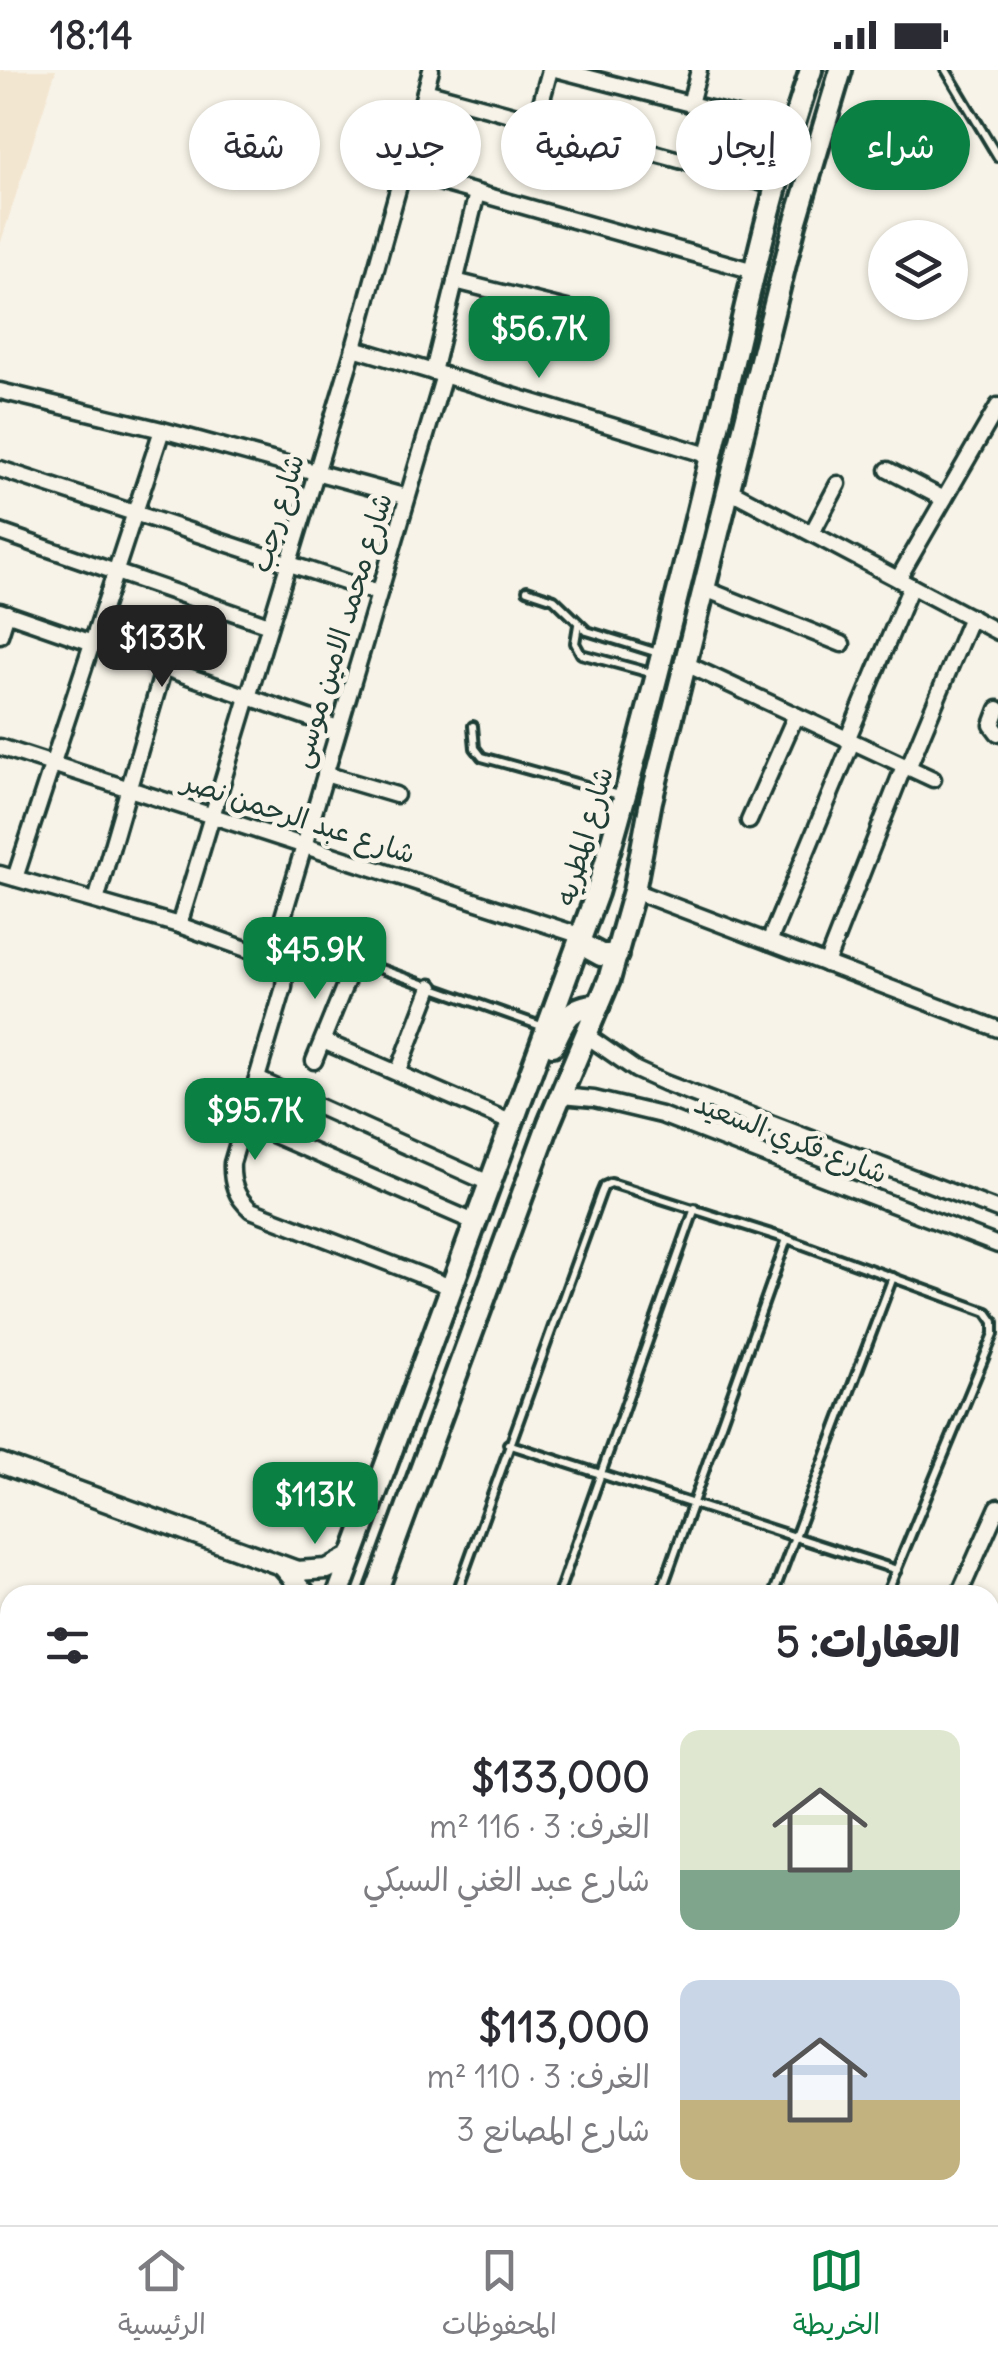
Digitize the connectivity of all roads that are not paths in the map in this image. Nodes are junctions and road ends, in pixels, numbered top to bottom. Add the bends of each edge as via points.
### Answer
1 (431, 70) edge
2 (550, 70) edge
3 (559, 70) edge
4 (699, 70) edge
5 (811, 70) edge
6 (842, 70) edge
7 (946, 70) edge
8 (425, 91) junction
9 (423, 100) edge
10 (542, 100) edge
11 (676, 100) edge
12 (691, 100) edge
13 (801, 100) edge
14 (501, 112) edge
15 (998, 157) edge
16 (398, 190) edge
17 (467, 190) edge
18 (774, 190) edge
19 (478, 193) junction
20 (754, 271) junction
21 (455, 281) junction
22 (583, 313) dead end
23 (354, 348) junction
24 (438, 374) junction
25 (0, 391) edge
26 (998, 406) edge
27 (162, 430) junction
28 (711, 456) junction
29 (0, 469) edge
30 (888, 470) dead end
31 (316, 472) junction
32 (838, 484) dead end
33 (729, 490) junction
34 (407, 497) junction
35 (944, 499) junction
36 (135, 513) junction
37 (0, 532) edge
38 (812, 533) junction
39 (288, 563) junction
40 (116, 572) junction
41 (905, 582) junction
42 (704, 589) junction
43 (527, 590) dead end
44 (378, 593) junction
45 (4, 612) edge
46 (971, 617) junction
47 (269, 625) junction
48 (578, 625) junction
49 (998, 632) edge
50 (0, 635) edge
51 (91, 642) junction
52 (842, 644) dead end
53 (658, 664) junction
54 (686, 664) junction
55 (164, 667) junction
56 (246, 696) junction
57 (998, 709) edge
58 (796, 717) junction
59 (473, 726) dead end
60 (338, 728) junction
61 (998, 733) edge
62 (849, 741) junction
63 (0, 746) edge
64 (52, 764) junction
65 (906, 767) junction
66 (325, 774) junction
67 (933, 779) dead end
68 (126, 788) junction
69 (396, 795) dead end
70 (625, 797) junction
71 (210, 815) junction
72 (750, 821) dead end
73 (302, 845) junction
74 (8, 876) edge
75 (634, 892) junction
76 (96, 901) junction
77 (178, 925) junction
78 (581, 940) junction
79 (768, 942) junction
80 (617, 954) junction
81 (271, 957) junction
82 (350, 958) joint
83 (826, 964) junction
84 (431, 987) junction
85 (599, 1005) junction
86 (545, 1028) junction
87 (998, 1029) edge
88 (587, 1036) junction
89 (323, 1040) junction
90 (314, 1062) dead end
91 (398, 1073) junction
92 (528, 1074) junction
93 (257, 1079) junction
94 (561, 1096) junction
95 (244, 1122) junction
96 (510, 1122) junction
97 (489, 1183) junction
98 (695, 1208) junction
99 (998, 1210) edge
100 (474, 1222) junction
101 (787, 1239) junction
102 (998, 1245) edge
103 (893, 1277) junction
104 (451, 1286) junction
105 (508, 1444) junction
106 (0, 1462) edge
107 (601, 1474) junction
108 (692, 1504) junction
109 (998, 1508) edge
110 (794, 1536) junction
111 (353, 1555) junction
112 (282, 1567) junction
113 (897, 1570) junction
114 (299, 1585) edge
115 (342, 1585) edge
116 (379, 1585) edge
117 (459, 1585) edge
118 (562, 1585) edge
119 (664, 1585) edge
120 (777, 1585) edge
121 (890, 1585) edge
122 (963, 1585) edge

1 - 8 street, شارع رجب
2 - 10 street
3 - 11 street
4 - 12 street
5 - 13 main road, شارع المطريه
6 - 33 main road, شارع المطريه via 795,224
7 - 15 lane
8 - 9 street, شارع رجب
8 - 14 street
16 - 23 street, شارع رجب
17 - 19 street
18 - 20 main road, شارع المطريه
19 - 20 street
19 - 21 street, شارع محمد الامين موسى
20 - 28 main road, شارع المطريه
21 - 22 street
21 - 24 street, شارع محمد الامين موسى
23 - 24 street
23 - 31 street, شارع رجب
24 - 28 street
24 - 34 street, شارع محمد الامين موسى
25 - 27 street
26 - 35 street
27 - 31 street
27 - 36 street
28 - 53 main road, شارع المطريه
29 - 36 street
30 - 35 street
31 - 34 street
31 - 39 street, شارع رجب
32 - 38 street
33 - 38 street
33 - 42 main road, شارع المطريه
34 - 44 street, شارع محمد الامين موسى
35 - 41 street
36 - 39 street
36 - 40 street
37 - 40 street
38 - 41 street
39 - 44 street
39 - 47 street, شارع رجب
40 - 47 street
40 - 51 street
41 - 46 street
41 - 62 street
42 - 52 street
42 - 54 main road, شارع المطريه
43 - 48 lane via 554,599
44 - 60 street, شارع محمد الامين موسى
45 - 50 street
45 - 51 street
46 - 49 street
46 - 65 street
47 - 56 street, شارع رجب
48 - 53 lane
48 - 53 lane via 581,654
51 - 55 street
51 - 64 street
53 - 70 main road, شارع المطريه
54 - 58 street
54 - 75 main road, شارع المطريه
55 - 56 street
55 - 68 street
56 - 60 street
56 - 71 street, شارع رجب
57 - 61 street via 992,725
58 - 62 street
58 - 72 street
59 - 70 lane via 482,757
60 - 66 street, شارع محمد الامين موسى
62 - 65 street
62 - 79 street
63 - 64 street, شارع عبد الرحمن نصر
64 - 68 street, شارع عبد الرحمن نصر
64 - 74 street
65 - 67 street
65 - 83 street
66 - 69 street
66 - 73 street, شارع محمد الامين موسى
68 - 71 street, شارع عبد الرحمن نصر
68 - 76 street
70 - 78 main road, شارع المطريه
71 - 73 street, شارع عبد الرحمن نصر
71 - 77 street, شارع رجب
73 - 78 street, شارع عبد الرحمن نصر
73 - 81 street, شارع محمد الامين موسى
74 - 76 street
75 - 79 street
75 - 80 main road, شارع المطريه
76 - 77 street
77 - 81 street
78 - 80 main road via 601,956
78 - 86 main road, شارع المطريه
79 - 83 street
80 - 85 main road, شارع المطريه
81 - 93 street via 286,980
82 - 84 lane
82 - 89 street
83 - 87 street
84 - 86 lane
84 - 91 street
85 - 88 main road, شارع المطريه
85 - 92 main road via 568,1015 547,1061
86 - 92 main road, شارع المطريه
88 - 94 main road, شارع المطريه
88 - 99 street, شارع فكري السعيد via 636,1070
89 - 90 street
89 - 91 street
91 - 96 street
92 - 96 main road, شارع المطريه
93 - 95 street
93 - 97 street
94 - 102 street, شارع فكري السعيد via 661,1115
94 - 116 main road, شارع المطريه
95 - 100 street
95 - 104 street via 232,1176 251,1210
96 - 97 main road, شارع المطريه
97 - 100 main road, شارع المطريه
98 - 101 lane
98 - 105 lane via 618,1184 604,1186
98 - 107 lane
100 - 104 main road, شارع المطريه
101 - 103 lane
101 - 108 lane
103 - 110 lane
103 - 113 lane via 977,1306 994,1322
104 - 111 main road, شارع المطريه
105 - 107 lane
105 - 117 lane
106 - 112 street
107 - 108 lane
107 - 118 lane
108 - 110 lane
108 - 119 lane
109 - 122 street
110 - 113 lane
110 - 120 lane
111 - 112 street via 312,1572
111 - 115 main road, شارع المطريه
112 - 114 street
113 - 121 lane

